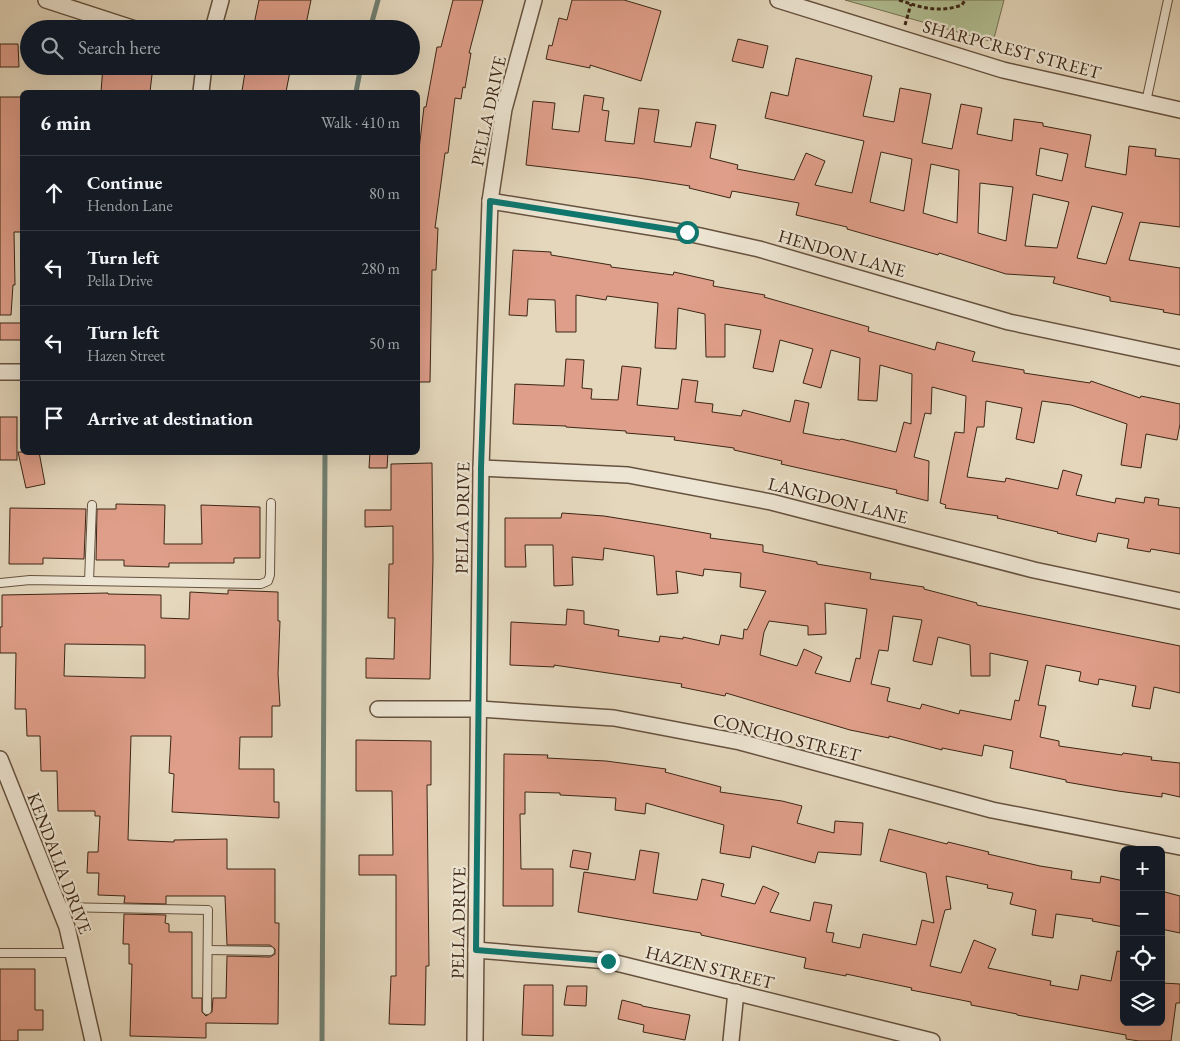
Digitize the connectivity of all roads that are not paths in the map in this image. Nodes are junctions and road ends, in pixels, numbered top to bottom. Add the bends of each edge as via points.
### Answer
1 (46, 0) edge
2 (221, 0) edge
3 (534, 0) edge
4 (778, 0) edge
5 (1168, 0) edge
6 (107, 20) edge
7 (215, 20) edge
8 (203, 75) edge
9 (201, 90) edge
10 (1146, 102) junction
11 (1180, 110) edge
12 (490, 201) junction
13 (1180, 358) edge
14 (0, 372) edge
15 (20, 372) edge
16 (481, 468) junction
17 (271, 502) dead end
18 (92, 505) dead end
19 (89, 581) junction
20 (0, 583) edge
21 (1180, 601) edge
22 (378, 709) dead end
23 (479, 709) junction
24 (0, 759) edge
25 (1180, 847) edge
26 (59, 907) junction
27 (208, 950) junction
28 (476, 950) junction
29 (270, 951) dead end
30 (0, 953) edge
31 (73, 953) junction
32 (736, 992) junction
33 (207, 1010) dead end
34 (93, 1041) edge
35 (475, 1041) edge
36 (731, 1041) edge
37 (932, 1041) edge

1 - 6 street
2 - 7 street
3 - 12 street, PELLA DRIVE via 504,109
4 - 10 street, SHARPCREST STREET via 1003,70
5 - 10 lane
8 - 9 street
10 - 11 street, SHARPCREST STREET
12 - 13 street, HENDON LANE via 687,232 759,249 1009,322
12 - 16 street, PELLA DRIVE
14 - 15 street
16 - 21 street, LANGDON LANE via 628,475 771,502 1034,570
16 - 23 street, PELLA DRIVE
17 - 19 lane via 268,581 261,584
18 - 19 lane
19 - 20 lane
22 - 23 street, CONCHO STREET
23 - 25 street, CONCHO STREET via 614,718 740,742 992,810
23 - 28 street, PELLA DRIVE
24 - 26 street, KENDALIA DRIVE
26 - 27 lane via 208,910
26 - 31 street, KENDALIA DRIVE
27 - 29 lane
27 - 33 lane
28 - 32 street, HAZEN STREET via 608,961
28 - 35 street, PELLA DRIVE
30 - 31 lane
31 - 34 street, KENDALIA DRIVE
32 - 36 street
32 - 37 street, HAZEN STREET

